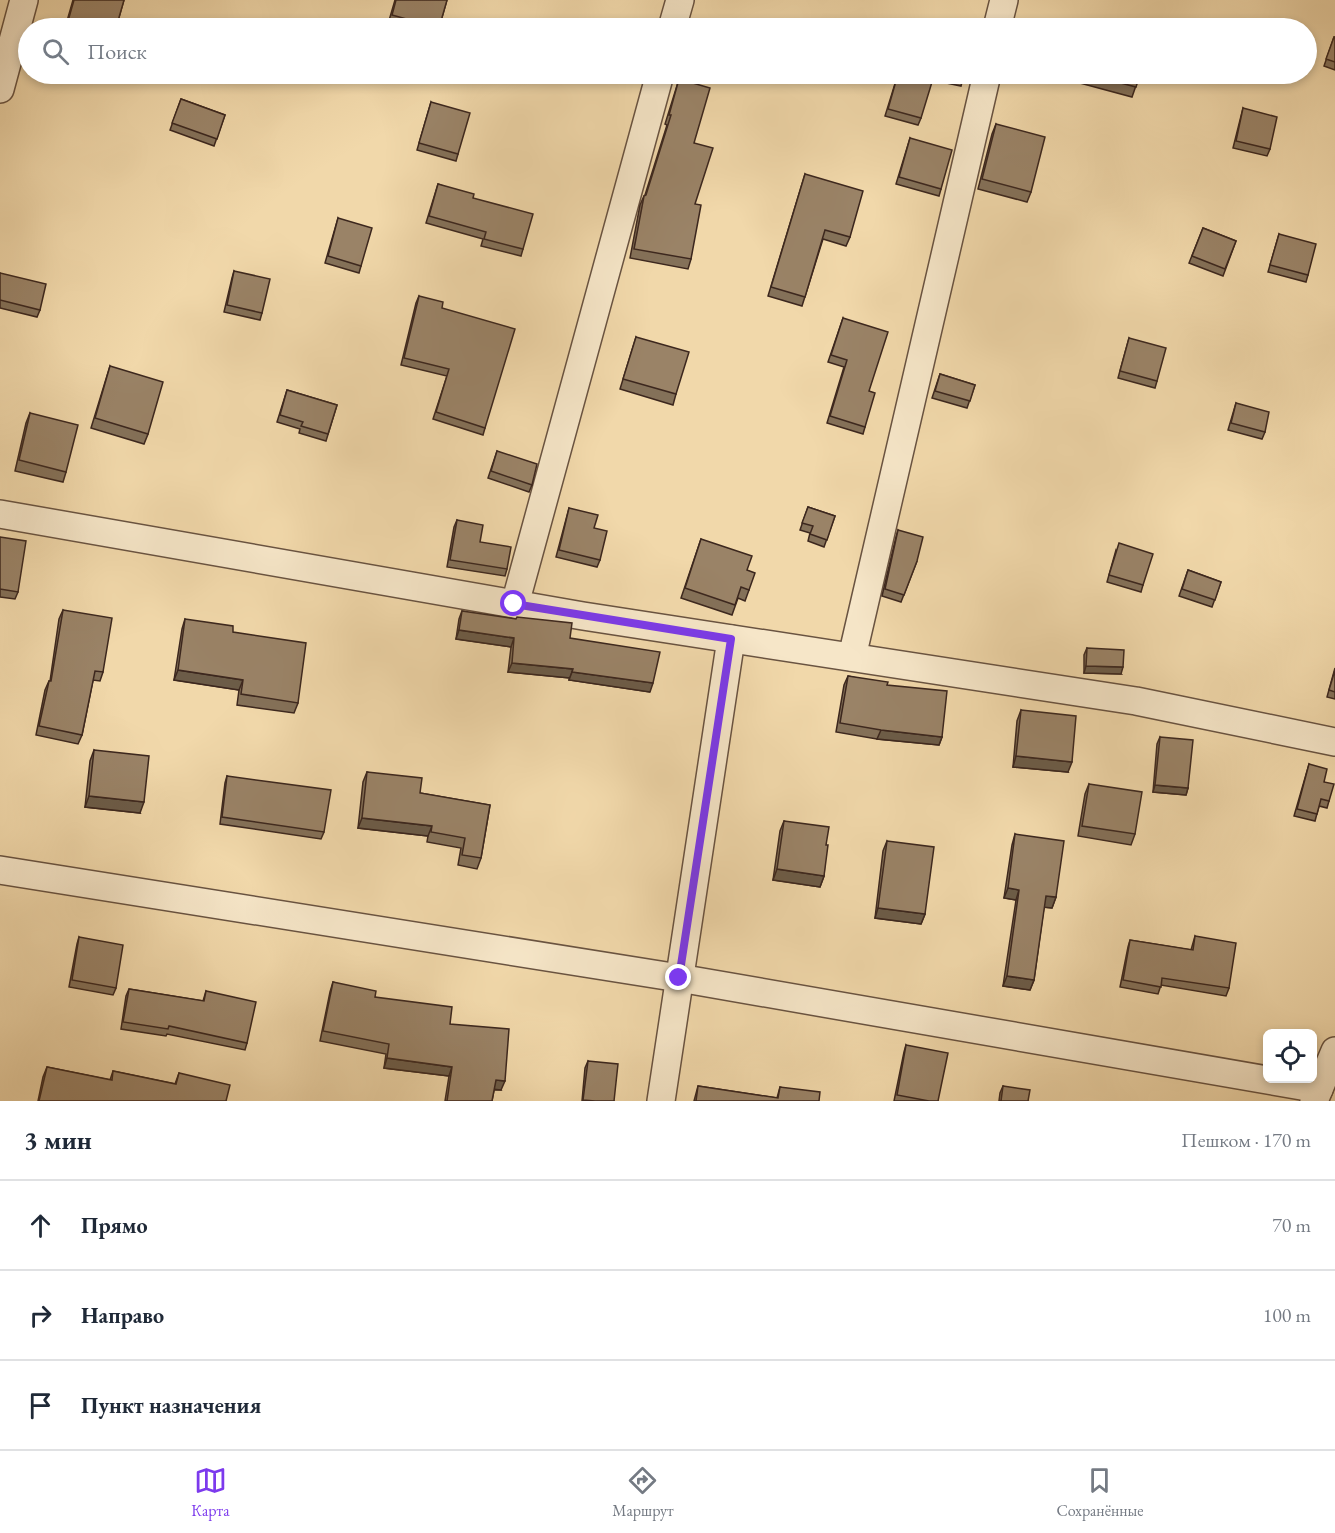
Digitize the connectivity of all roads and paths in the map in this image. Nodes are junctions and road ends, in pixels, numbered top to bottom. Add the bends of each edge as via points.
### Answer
1 (24, 0) edge
2 (680, 0) edge
3 (1004, 0) edge
4 (19, 18) edge
5 (675, 18) edge
6 (1000, 18) edge
7 (18, 22) edge
8 (657, 84) edge
9 (985, 84) edge
10 (0, 89) edge
11 (0, 514) edge
12 (514, 604) junction
13 (731, 639) junction
14 (852, 657) junction
15 (1335, 742) edge
16 (0, 870) edge
17 (679, 978) junction
18 (1335, 1051) edge
19 (1317, 1095) edge
20 (661, 1101) edge

1 - 4 street
2 - 5 street
3 - 6 street
7 - 10 street
8 - 12 street
9 - 14 street
11 - 12 street
12 - 13 street
13 - 14 street
13 - 17 street
14 - 15 street via 1136,701
16 - 17 street
17 - 19 street
17 - 20 street
18 - 19 street

